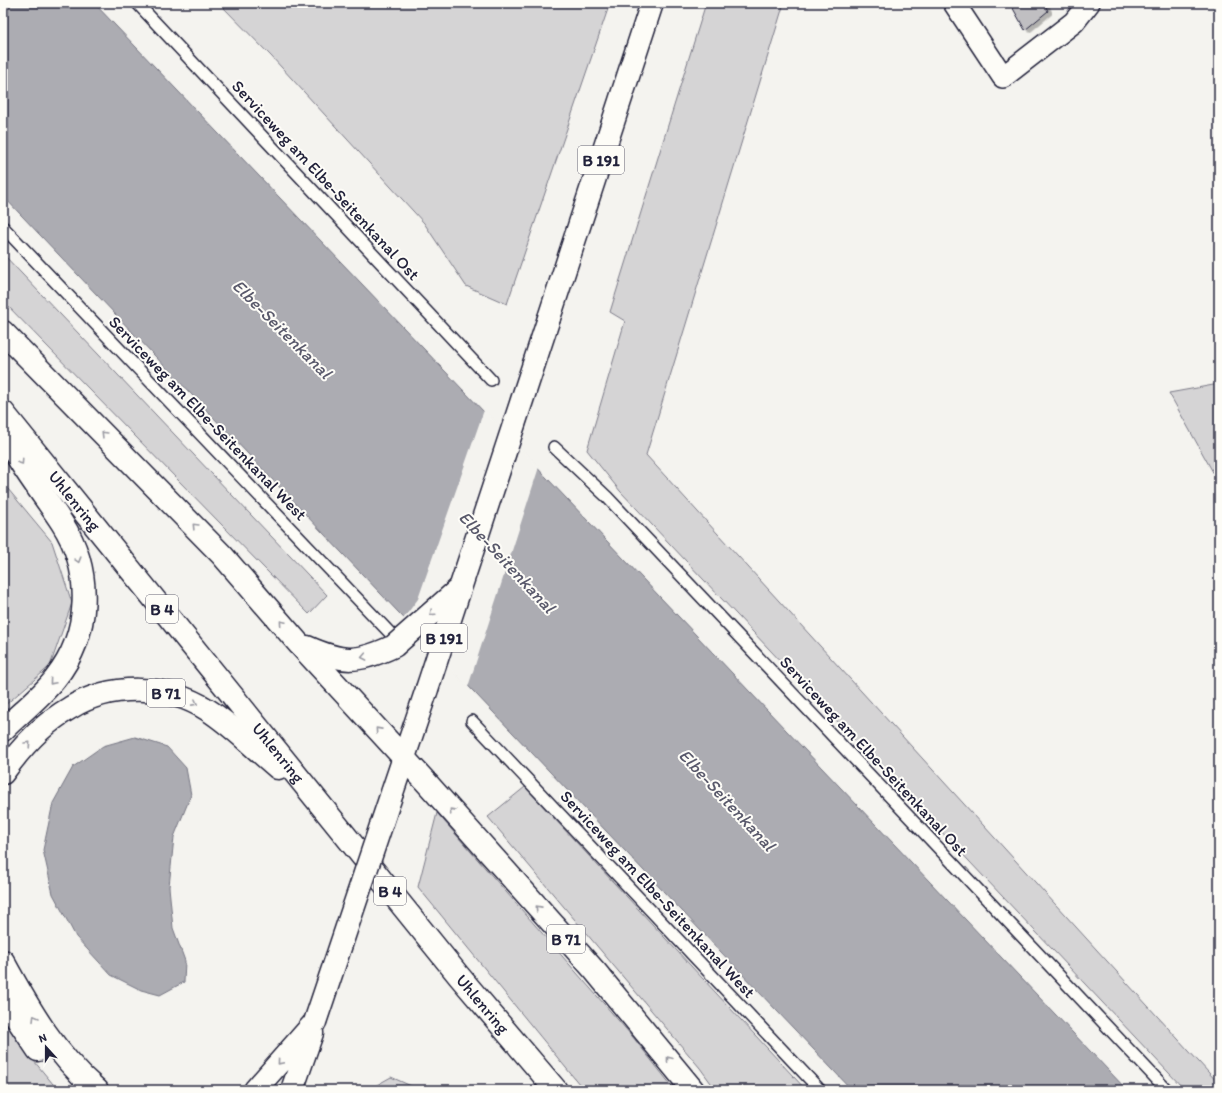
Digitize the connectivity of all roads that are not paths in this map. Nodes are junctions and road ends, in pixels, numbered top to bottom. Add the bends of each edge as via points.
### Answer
1 (137, 3) edge
2 (652, 3) edge
3 (954, 3) edge
4 (1089, 3) edge
5 (3, 227) edge
6 (3, 332) edge
7 (491, 380) dead end
8 (3, 412) edge
9 (3, 428) edge
10 (554, 447) dead end
11 (461, 587) junction
12 (392, 640) junction
13 (299, 644) junction
14 (472, 721) dead end
15 (3, 730) edge
16 (404, 759) junction
17 (3, 774) edge
18 (321, 806) junction
19 (3, 961) edge
20 (3, 998) edge
21 (315, 1022) junction
22 (74, 1090) edge
23 (97, 1090) edge
24 (255, 1090) edge
25 (292, 1090) edge
26 (556, 1090) edge
27 (693, 1090) edge
28 (820, 1090) edge
29 (1167, 1090) edge

1 - 7 lane, Serviceweg am Elbe-Seitenkanal Ost
2 - 11 main road, B 191, bridge
3 - 4 street via 1003,76 1074,22
5 - 12 lane, Serviceweg am Elbe-Seitenkanal West
13 -> 6 main road via 222,555
8 - 18 main road, Uhlenring / B 4
9 -> 15 main road via 10,446 72,542 80,567 84,600 77,640 67,661 55,679
10 - 29 lane, Serviceweg am Elbe-Seitenkanal Ost via 607,497
11 -> 12 main road, bridge
11 - 16 main road, B 191, bridge
12 -> 13 main road via 374,655 348,659 332,658
16 -> 13 main road
14 - 28 lane, Serviceweg am Elbe-Seitenkanal West
16 - 21 main road, bridge
27 -> 16 main road, B 71 via 595,970
17 -> 18 main road, B 71 via 29,742 70,708 108,692 150,690 190,700 208,710
18 - 26 main road, Uhlenring / B 4 via 459,976
23 -> 19 main road via 64,1057 42,1030
20 - 22 main road via 40,1051
21 -> 24 main road
21 - 25 main road

